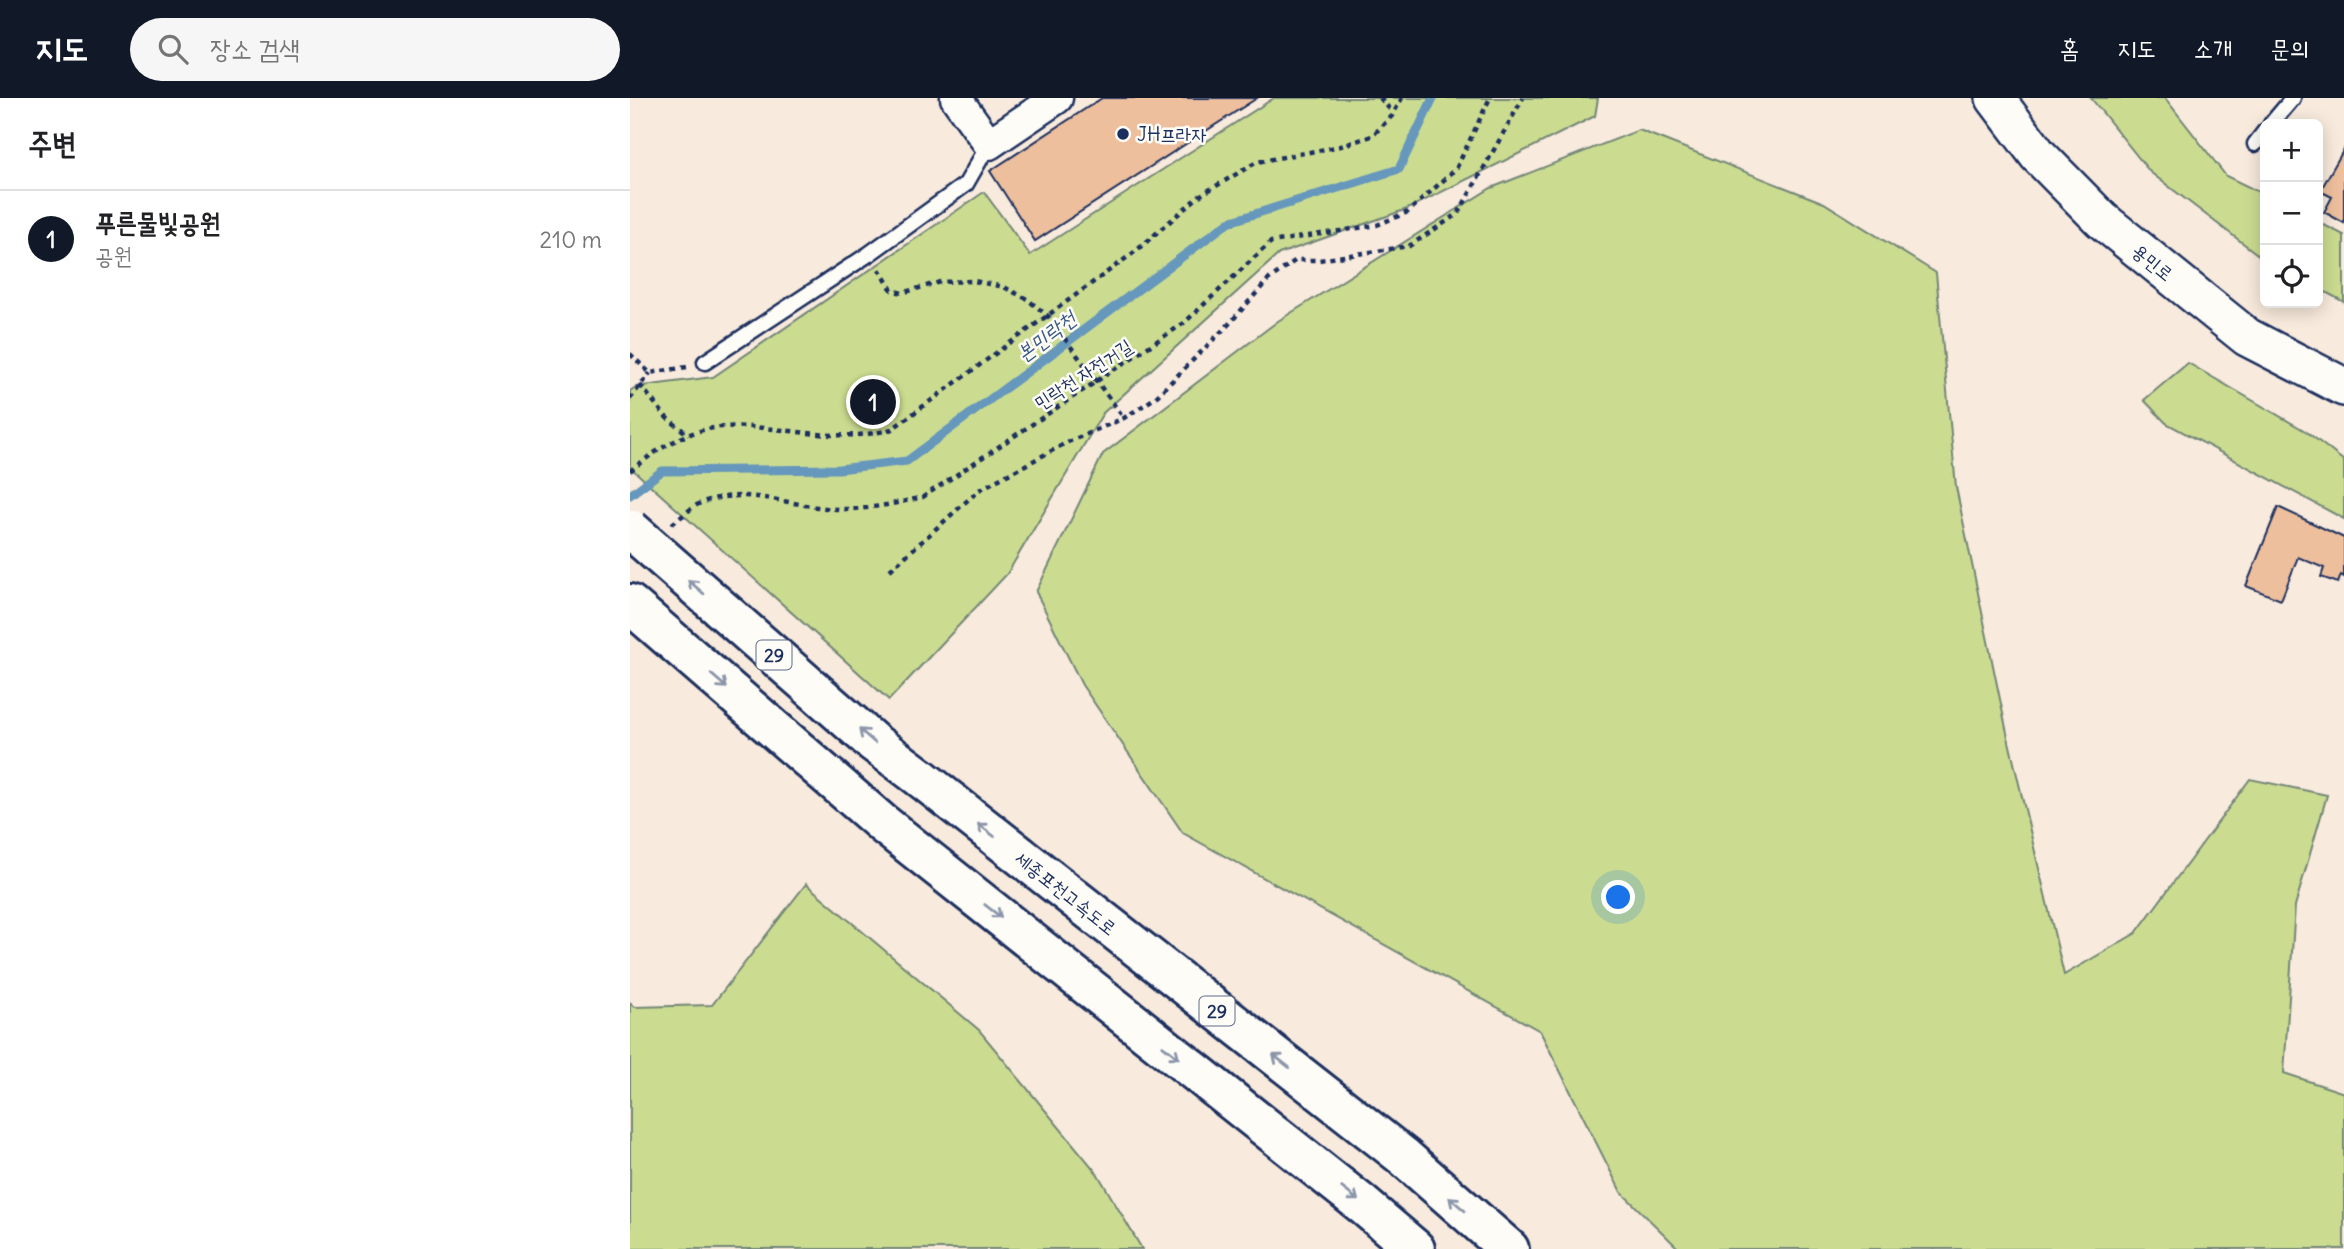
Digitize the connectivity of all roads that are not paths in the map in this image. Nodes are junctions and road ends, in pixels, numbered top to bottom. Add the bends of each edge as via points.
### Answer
1 (956, 98) edge
2 (1056, 98) edge
3 (1995, 98) edge
4 (2293, 98) edge
5 (2275, 119) edge
6 (2260, 138) edge
7 (989, 144) junction
8 (2255, 144) dead end
9 (705, 362) road end
10 (2344, 387) edge
11 (648, 529) edge
12 (630, 604) edge
13 (1415, 1249) edge
14 (1509, 1249) edge

1 - 7 street
2 - 7 street
3 - 10 street, 용민로 via 2038,155 2102,220 2247,337
4 - 5 lane
6 - 8 lane
7 - 9 lane via 966,184
14 -> 11 highway, 세종포천고속도로 / 29, bridge via 1404,1157 873,742
12 -> 13 highway via 882,823

